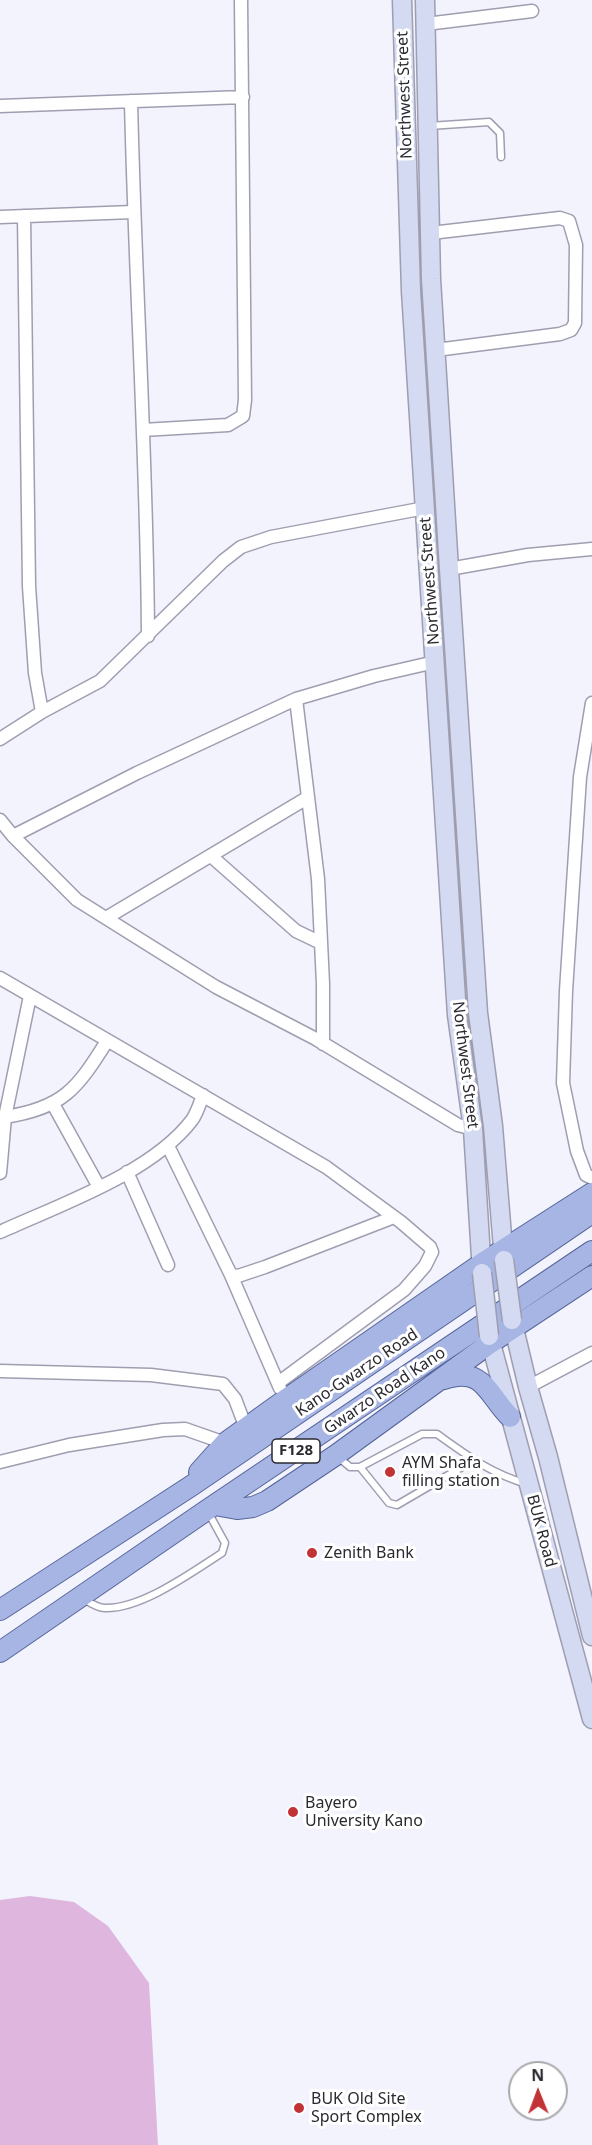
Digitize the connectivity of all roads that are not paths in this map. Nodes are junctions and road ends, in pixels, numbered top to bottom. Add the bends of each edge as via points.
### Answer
1 (241, 0) edge
2 (402, 0) edge
3 (425, 0) edge
4 (532, 11) dead end
5 (426, 24) junction
6 (243, 97) junction
7 (131, 101) junction
8 (0, 106) edge
9 (428, 126) junction
10 (501, 157) dead end
11 (133, 212) junction
12 (24, 216) junction
13 (0, 217) edge
14 (431, 234) junction
15 (436, 350) junction
16 (143, 430) junction
17 (425, 508) junction
18 (592, 549) edge
19 (449, 569) junction
20 (148, 636) junction
21 (435, 662) junction
22 (296, 699) junction
23 (592, 703) edge
24 (42, 712) junction
25 (0, 739) edge
26 (307, 798) junction
27 (0, 820) edge
28 (13, 836) junction
29 (211, 856) junction
30 (106, 918) junction
31 (321, 943) junction
32 (0, 978) edge
33 (30, 996) junction
34 (107, 1041) junction
35 (323, 1044) junction
36 (203, 1095) junction
37 (53, 1104) junction
38 (5, 1117) junction
39 (473, 1129) junction
40 (2, 1135) edge
41 (168, 1146) junction
42 (127, 1172) junction
43 (0, 1173) edge
44 (592, 1178) edge
45 (99, 1187) junction
46 (592, 1193) edge
47 (592, 1213) edge
48 (394, 1217) junction
49 (0, 1232) edge
50 (592, 1251) edge
51 (504, 1256) junction
52 (168, 1265) dead end
53 (481, 1269) junction
54 (231, 1275) junction
55 (592, 1276) edge
56 (513, 1325) junction
57 (489, 1340) junction
58 (592, 1353) edge
59 (0, 1371) edge
60 (439, 1381) junction
61 (528, 1387) junction
62 (282, 1391) junction
63 (510, 1417) junction
64 (246, 1428) junction
65 (225, 1443) junction
66 (336, 1455) junction
67 (474, 1460) junction
68 (0, 1462) edge
69 (360, 1467) junction
70 (528, 1484) junction
71 (191, 1486) junction
72 (211, 1508) junction
73 (81, 1598) junction
74 (0, 1610) edge
75 (592, 1636) edge
76 (0, 1652) edge
77 (592, 1719) edge

1 - 6 street
2 - 17 main road, Northwest Street via 411,291
3 - 5 main road, Northwest Street
4 - 5 street
5 - 9 main road, Northwest Street
6 - 7 street
6 - 16 street via 243,416 228,425
7 - 8 street
7 - 11 street
9 - 10 lane via 489,122 500,133
9 - 14 main road, Northwest Street
11 - 12 street
11 - 16 street
12 - 13 street
12 - 24 street via 29,586
14 - 15 main road, Northwest Street
14 - 15 street via 560,218 569,221 576,245 575,323 571,330
15 - 19 main road, Northwest Street
16 - 20 street
17 - 20 street via 271,537 242,547
17 - 21 main road, Northwest Street
18 - 19 street
19 - 51 main road, Northwest Street via 478,1013
20 - 24 street via 100,681
21 - 22 street
21 - 39 main road, Northwest Street via 458,1015
22 - 26 street
22 - 28 street
23 - 44 street via 580,777 563,1083 577,1151 586,1175
24 - 25 street
26 - 29 street
26 - 31 street via 318,879
27 - 28 street
28 - 30 street via 77,900
29 - 30 street
29 - 31 street via 296,931
30 - 35 street via 216,987
31 - 35 street
32 - 33 street
33 - 34 street
33 - 38 street
34 - 36 street
34 - 37 street via 84,1077
35 - 39 street via 458,1125
36 - 41 street via 193,1119
36 - 48 street via 326,1167
37 - 38 street
37 - 45 street
38 - 40 street
39 - 53 main road, Northwest Street
40 - 43 street
41 - 42 street
41 - 54 street
42 - 45 street
42 - 52 street
45 - 49 street
46 - 51 main road
47 - 71 main road, Kano-Gwarzo Road / F128
48 - 54 street via 265,1267
48 - 62 street via 430,1247 432,1252 425,1266 404,1290
50 - 72 main road, Gwarzo Road Kano / F128
51 - 53 main road
51 - 56 main road, BUK Road, bridge
53 - 57 main road, BUK Road, bridge
53 - 62 main road
54 - 62 street
55 - 56 main road
56 - 57 main road
56 - 61 main road, BUK Road
57 - 60 main road
57 - 63 main road, BUK Road
58 - 61 street
59 - 64 street via 150,1375 223,1384 235,1399
60 - 63 main road via 470,1375 482,1381
60 - 66 main road
61 - 75 main road, BUK Road
62 - 64 main road
63 - 70 main road, BUK Road
64 - 65 main road
65 - 68 street via 185,1429 163,1430 69,1445
65 - 71 main road via 201,1468
66 - 69 lane via 350,1467
66 - 72 main road via 253,1507
67 - 69 lane via 437,1434 422,1434
67 - 69 lane via 398,1505 389,1503
67 - 70 lane via 504,1477
70 - 77 main road, BUK Road
71 - 74 main road, Kano-Gwarzo Road / F128
72 - 73 main road, Gwarzo Road Kano / F128
72 - 73 lane via 225,1543 222,1553 166,1588 122,1606 103,1608
73 - 76 main road, Gwarzo Road Kano / F128

